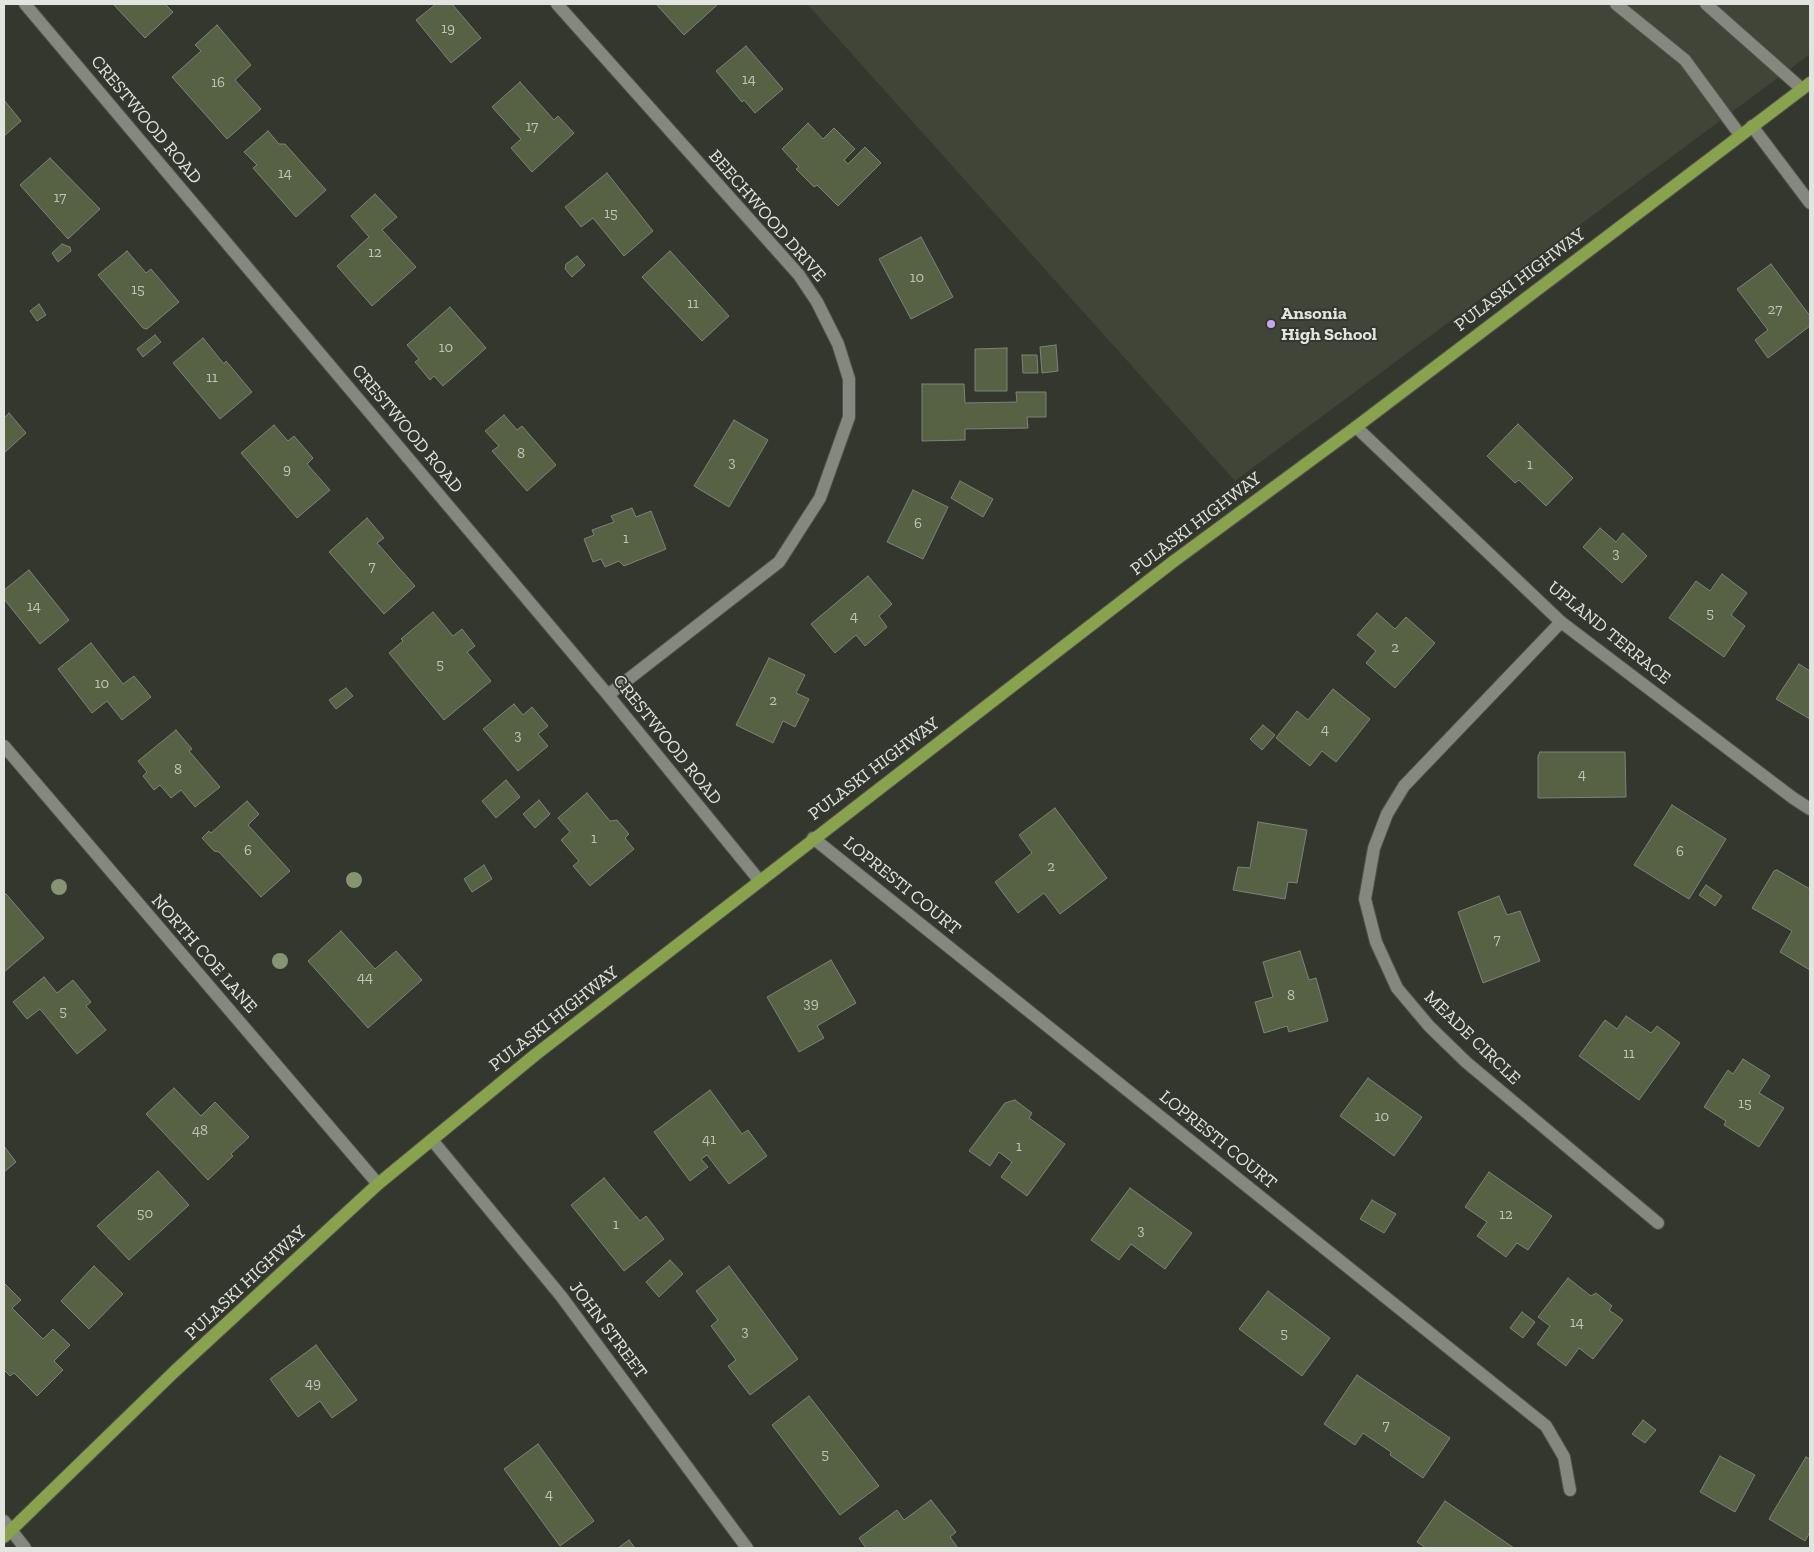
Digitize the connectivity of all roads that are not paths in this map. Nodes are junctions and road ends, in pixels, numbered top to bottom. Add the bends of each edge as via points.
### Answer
1 (25, 4) edge
2 (557, 4) edge
3 (1616, 4) edge
4 (1706, 4) edge
5 (1806, 86) edge
6 (1752, 126) junction
7 (1740, 135) junction
8 (1810, 203) edge
9 (1356, 427) junction
10 (1561, 622) junction
11 (608, 695) junction
12 (4, 746) edge
13 (1810, 809) edge
14 (813, 838) junction
15 (760, 880) junction
16 (432, 1140) junction
17 (378, 1184) junction
18 (1658, 1223) dead end
19 (1570, 1490) dead end
20 (6, 1530) edge
21 (25, 1548) edge
22 (748, 1548) edge

1 - 11 street, CRESTWOOD ROAD
2 - 11 street, BEECHWOOD DRIVE via 799,275 818,302 838,344 849,378 849,417 820,498 778,562
3 - 7 street via 1685,60
4 - 5 street
5 - 6 main road, PULASKI HIGHWAY
6 - 7 main road, PULASKI HIGHWAY
6 - 8 street
7 - 9 main road, PULASKI HIGHWAY
9 - 10 street, UPLAND TERRACE
9 - 14 main road, PULASKI HIGHWAY via 1174,561
10 - 13 street, UPLAND TERRACE
10 - 18 street, MEADE CIRCLE via 1404,786 1387,814 1374,848 1365,899 1376,942 1397,988 1429,1026 1466,1062
11 - 15 street, CRESTWOOD ROAD
12 - 17 street, NORTH COE LANE
14 - 15 main road, PULASKI HIGHWAY
14 - 19 street, LOPRESTI COURT via 1546,1426 1564,1457
15 - 16 main road, PULASKI HIGHWAY via 535,1055
16 - 17 main road, PULASKI HIGHWAY
16 - 22 street, JOHN STREET via 561,1296
17 - 20 main road, PULASKI HIGHWAY
20 - 21 street

